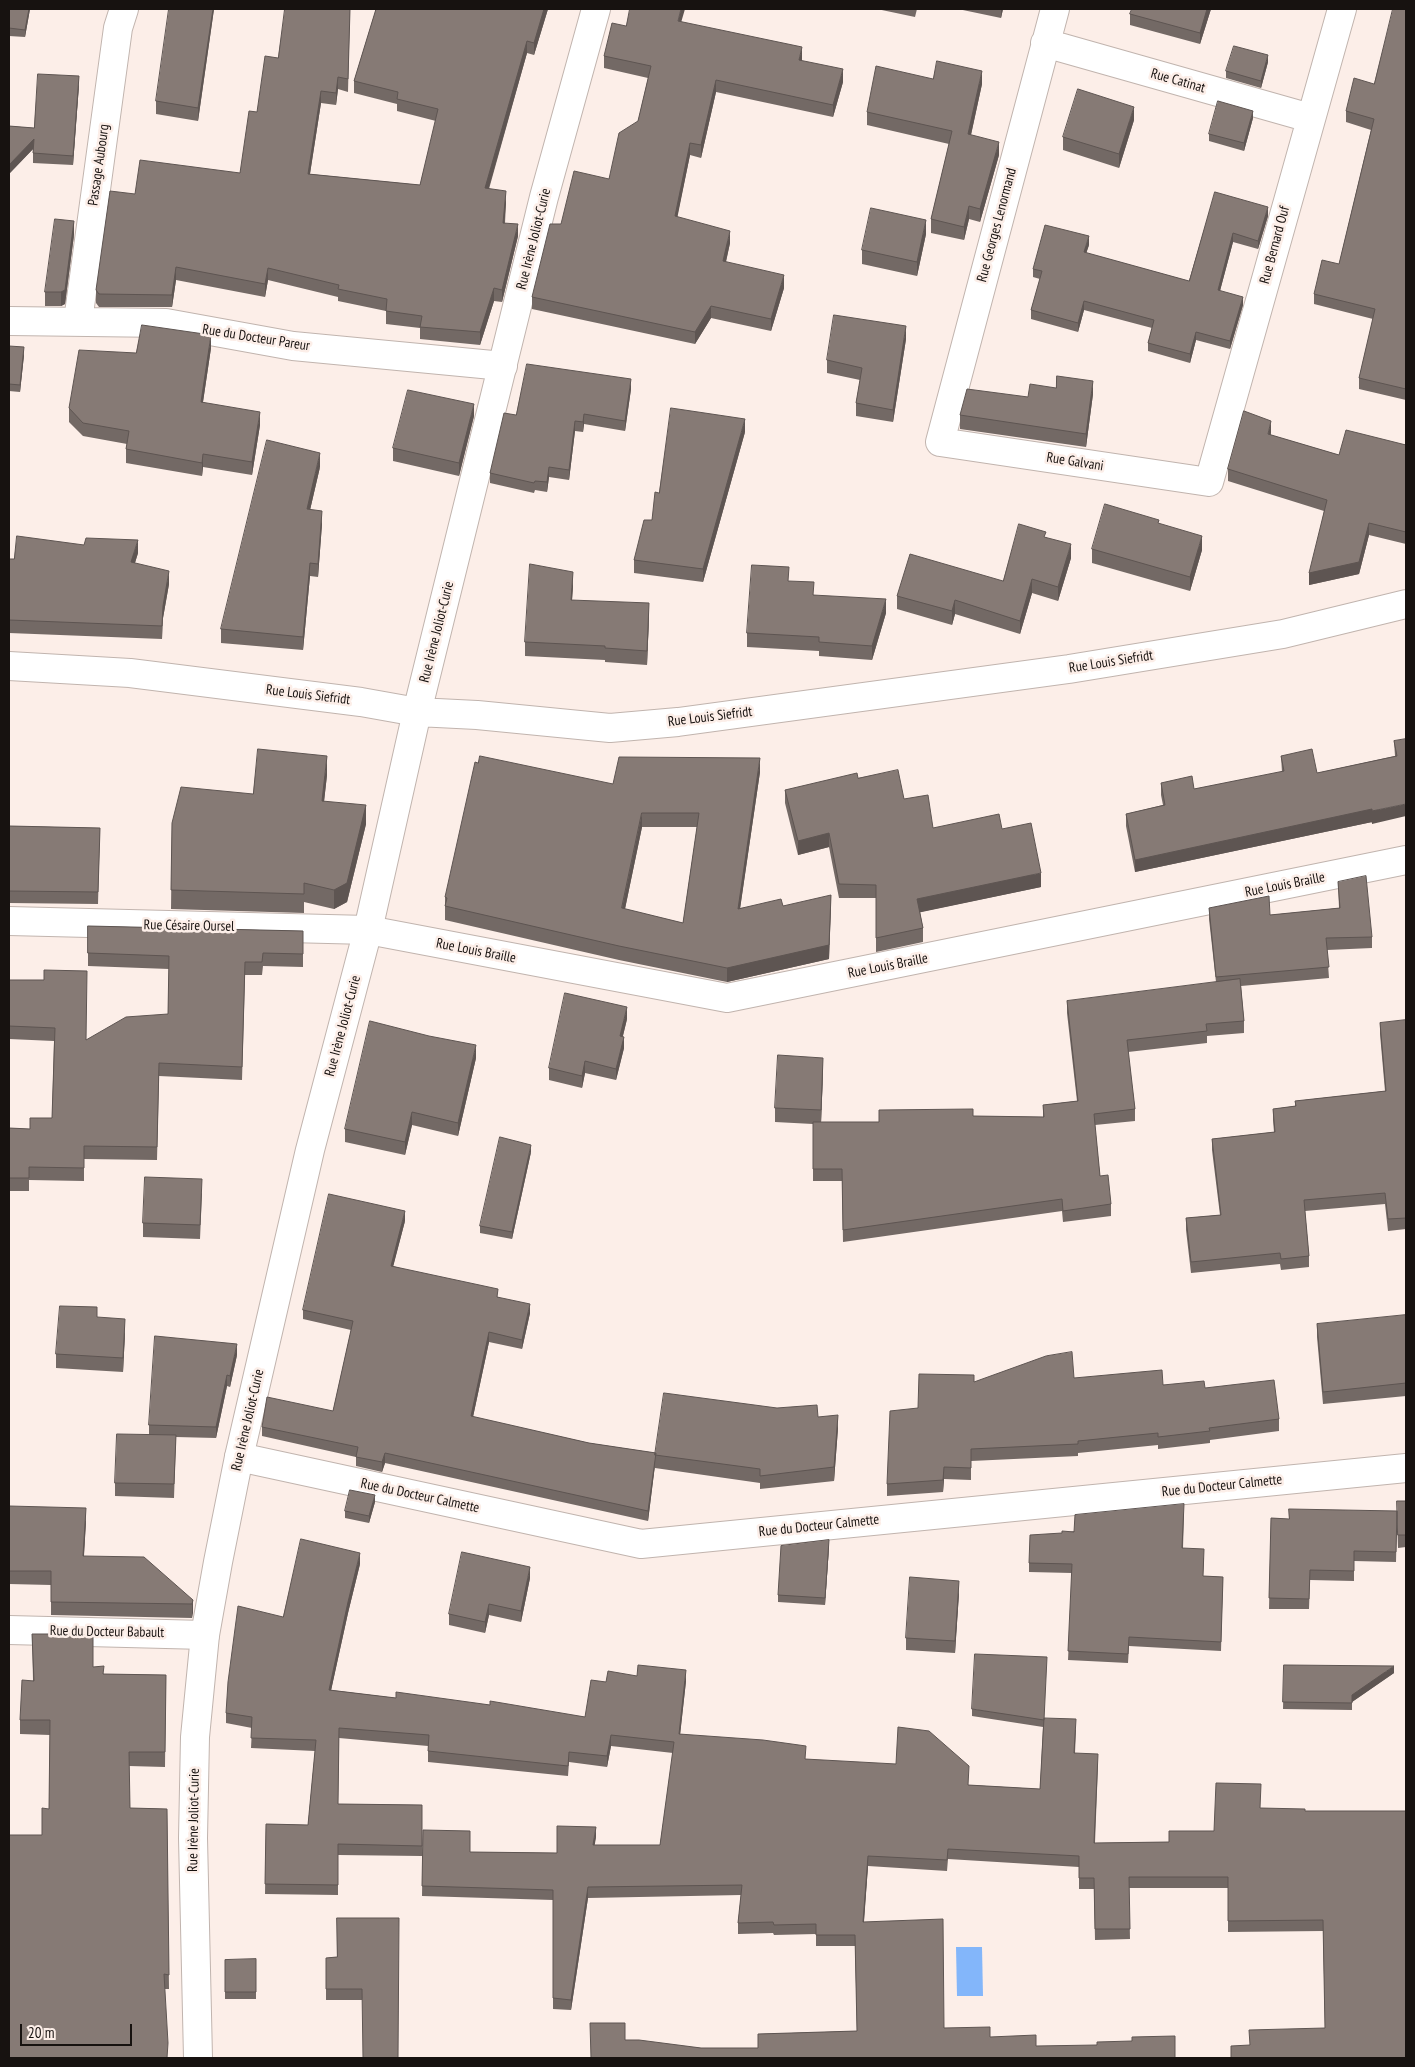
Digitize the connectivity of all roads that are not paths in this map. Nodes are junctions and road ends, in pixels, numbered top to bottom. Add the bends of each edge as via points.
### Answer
1 (124, 9) edge
2 (596, 9) edge
3 (1055, 9) edge
4 (1342, 9) edge
5 (1045, 43) junction
6 (1310, 118) junction
7 (9, 321) edge
8 (78, 321) junction
9 (503, 366) junction
10 (940, 442) joint
11 (1209, 482) joint
12 (1406, 604) edge
13 (9, 666) edge
14 (417, 712) junction
15 (1406, 860) edge
16 (9, 922) edge
17 (368, 930) junction
18 (238, 1457) junction
19 (1406, 1468) edge
20 (9, 1630) edge
21 (205, 1635) junction
22 (198, 2058) edge

1 - 8 street, Passage Aubourg via 118,28
2 - 9 street, Rue Irène Joliot-Curie via 544,198
3 - 5 street, Rue Georges Lenormand
4 - 6 street, Rue Bernard Ouf
5 - 6 street, Rue Catinat
5 - 10 street, Rue Georges Lenormand
6 - 11 street, Rue Bernard Ouf
7 - 8 street, Rue du Docteur Pareur
8 - 9 street, Rue du Docteur Pareur via 166,323 293,346
9 - 14 street, Rue Irène Joliot-Curie
10 - 11 street, Rue Galvani
12 - 14 street, Rue Louis Siefridt via 1283,634 1069,669 678,722 610,728
13 - 14 street, Rue Louis Siefridt via 130,673
14 - 17 street, Rue Irène Joliot-Curie
15 - 17 street, Rue Louis Braille via 727,998
16 - 17 street, Rue Césaire Oursel
17 - 18 street, Rue Irène Joliot-Curie via 310,1150
18 - 19 street, Rue du Docteur Calmette via 641,1544
18 - 21 street, Rue Irène Joliot-Curie
20 - 21 street, Rue du Docteur Babault
21 - 22 street, Rue Irène Joliot-Curie via 195,1737 192,1838

